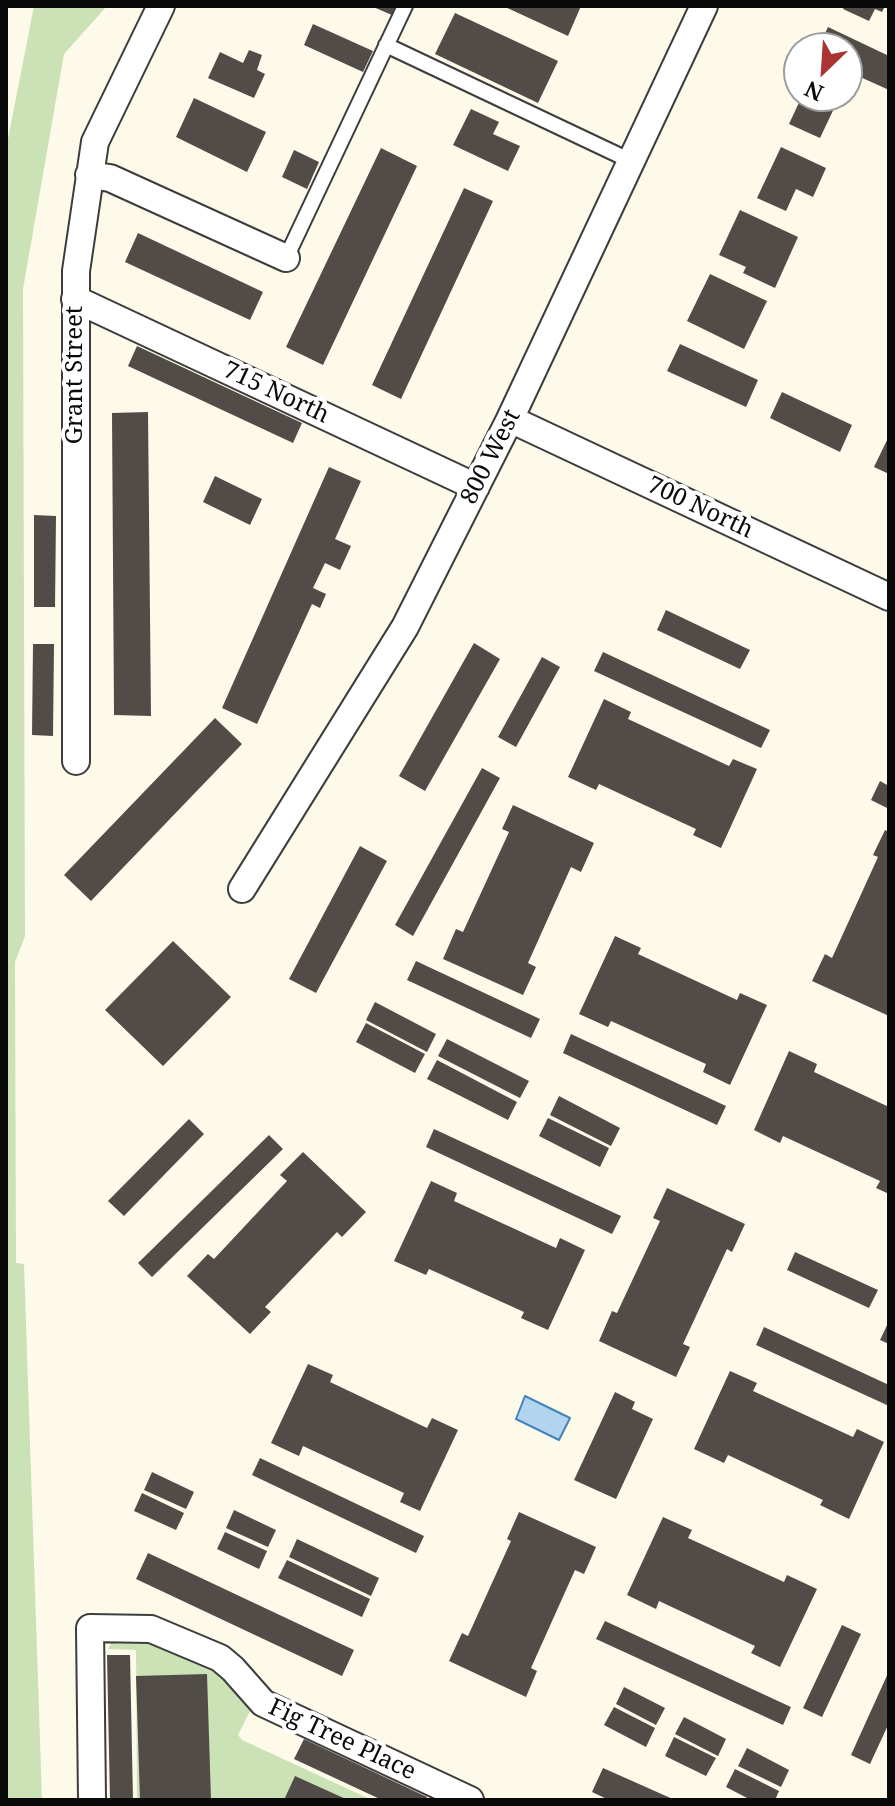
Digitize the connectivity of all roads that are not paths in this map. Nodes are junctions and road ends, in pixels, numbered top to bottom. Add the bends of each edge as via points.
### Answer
1 (161, 6) edge
2 (405, 6) edge
3 (704, 6) edge
4 (386, 45) junction
5 (631, 161) junction
6 (89, 175) junction
7 (286, 258) joint
8 (75, 299) junction
9 (510, 419) junction
10 (476, 487) junction
11 (889, 597) edge
12 (76, 761) dead end
13 (242, 889) dead end
14 (92, 1800) edge
15 (470, 1800) edge

1 - 6 street, Grant Street via 95,142
2 - 4 lane
3 - 5 street, 800 West
4 - 5 lane
4 - 7 lane
5 - 9 street, 800 West
6 - 7 street via 110,178
6 - 8 street, Grant Street
8 - 10 street, 715 North
8 - 12 street, Grant Street
9 - 10 street, 800 West
9 - 11 street, 700 North
10 - 13 street, 800 West via 405,627
14 - 15 street, Fig Tree Place via 90,1628 151,1629 220,1658 263,1703

